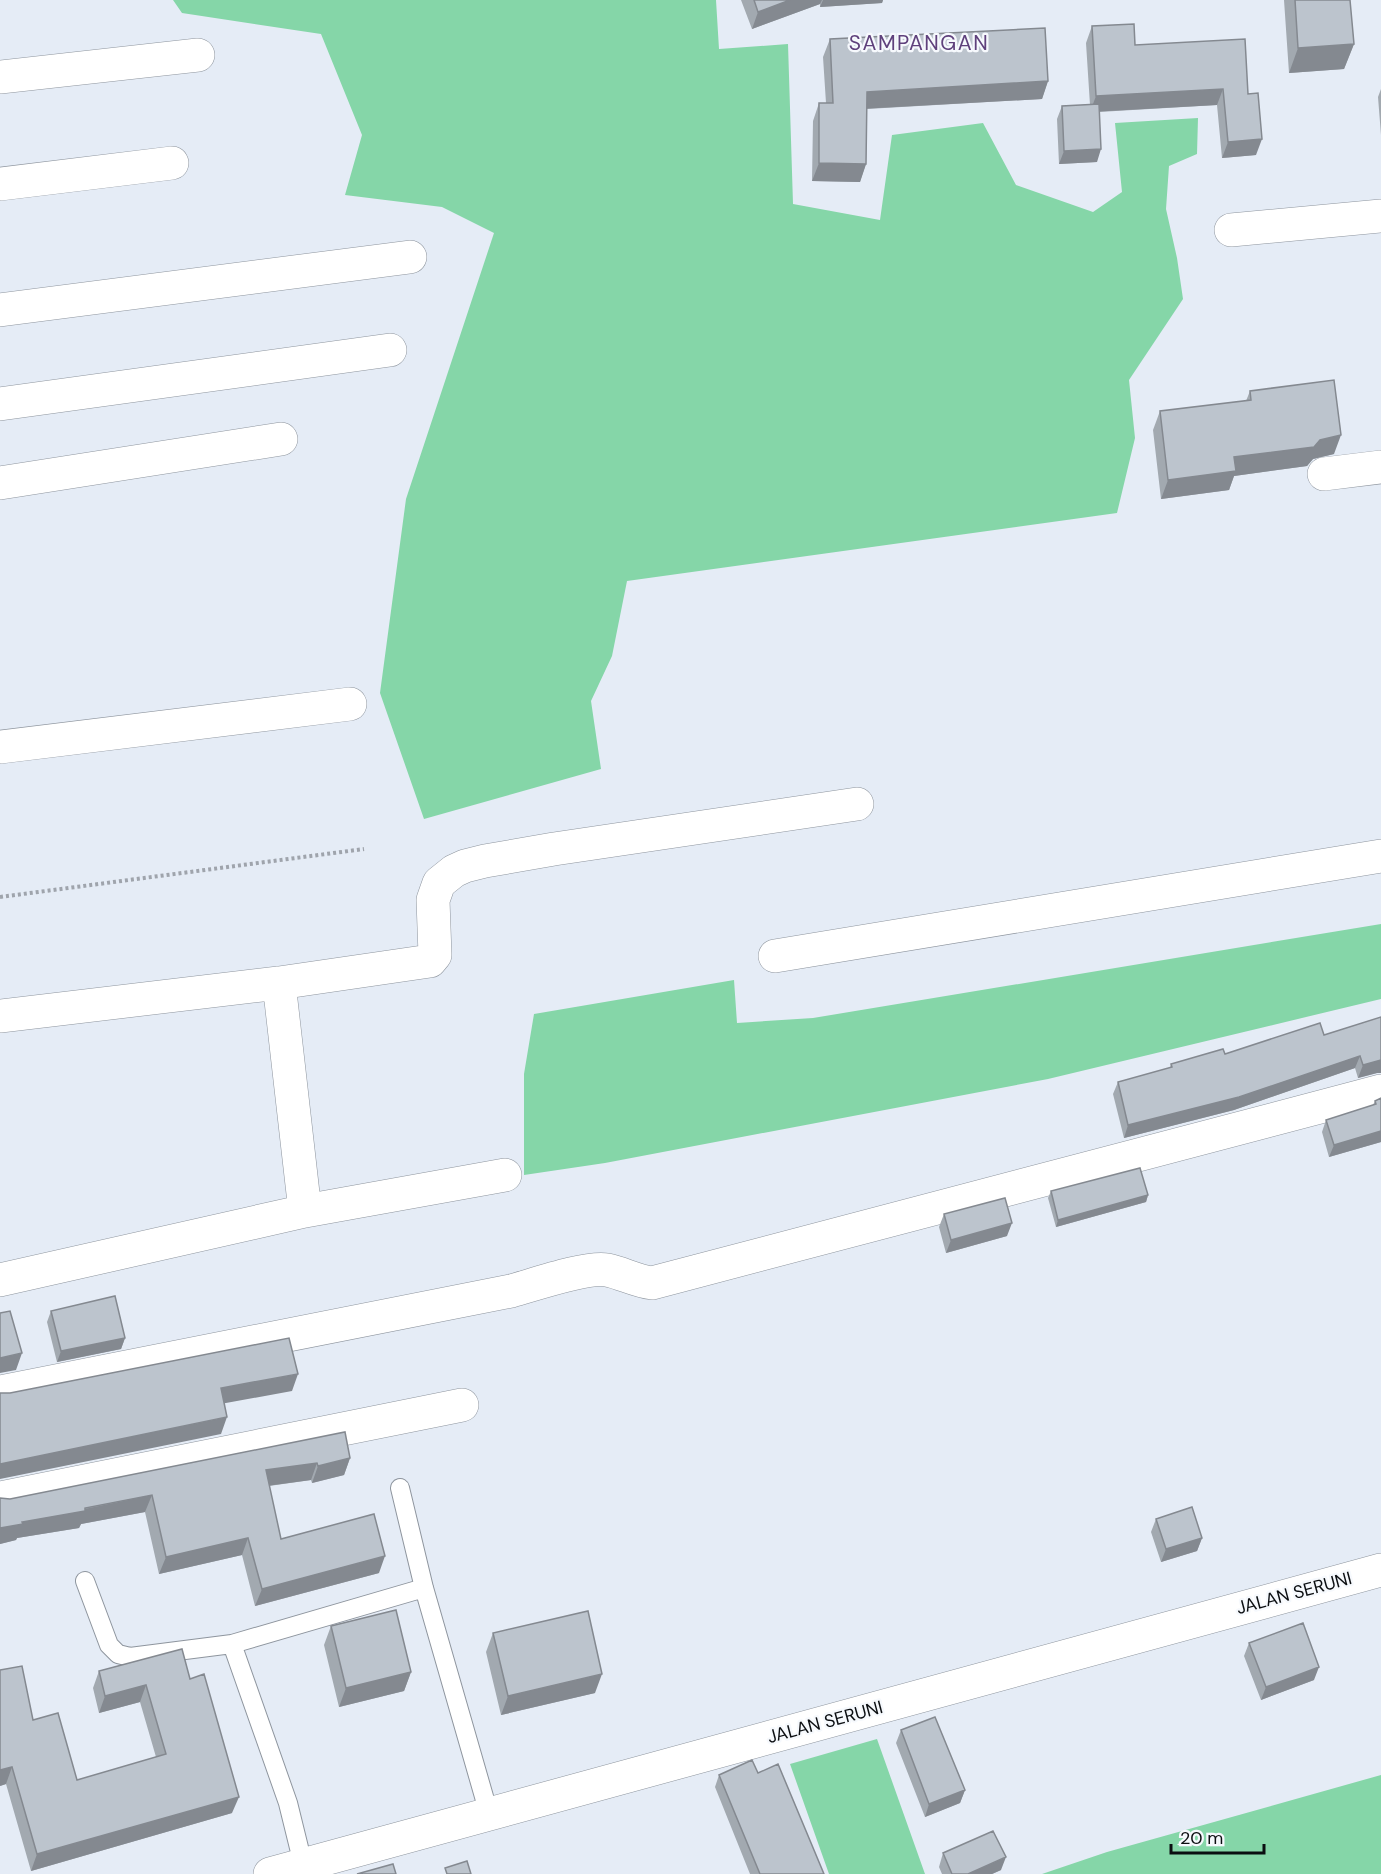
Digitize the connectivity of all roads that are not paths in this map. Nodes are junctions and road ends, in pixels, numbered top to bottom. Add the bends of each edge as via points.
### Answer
1 (198, 54) dead end
2 (0, 77) edge
3 (172, 163) dead end
4 (0, 184) edge
5 (1381, 216) edge
6 (1231, 231) dead end
7 (410, 257) dead end
8 (0, 310) edge
9 (390, 350) dead end
10 (0, 404) edge
11 (281, 439) dead end
12 (1381, 467) edge
13 (1324, 474) dead end
14 (0, 483) edge
15 (350, 704) dead end
16 (0, 747) edge
17 (857, 804) dead end
18 (1381, 856) edge
19 (775, 956) dead end
20 (279, 984) junction
21 (0, 1016) edge
22 (1381, 1090) edge
23 (505, 1176) dead end
24 (305, 1211) junction
25 (0, 1280) edge
26 (0, 1392) edge
27 (462, 1405) dead end
28 (400, 1488) dead end
29 (0, 1497) edge
30 (1381, 1570) edge
31 (85, 1581) dead end
32 (424, 1588) junction
33 (231, 1644) junction
34 (503, 1810) junction
35 (303, 1864) junction
36 (270, 1874) edge

1 - 2 street
3 - 4 street
5 - 6 street
7 - 8 street
9 - 10 street
11 - 14 street
12 - 13 street
15 - 16 street
17 - 20 street via 465,866 439,883 433,900 435,955 430,961
18 - 19 street
20 - 21 street
20 - 24 street
22 - 26 street via 652,1283 606,1269 587,1271 511,1291
23 - 24 street
24 - 25 street
27 - 29 street
28 - 32 lane
30 - 34 street, JALAN SERUNI
31 - 33 lane via 109,1645 118,1654 130,1657
32 - 33 lane
32 - 34 lane via 477,1777
33 - 35 lane via 292,1820
34 - 35 street, JALAN SERUNI
35 - 36 street, JALAN SERUNI

